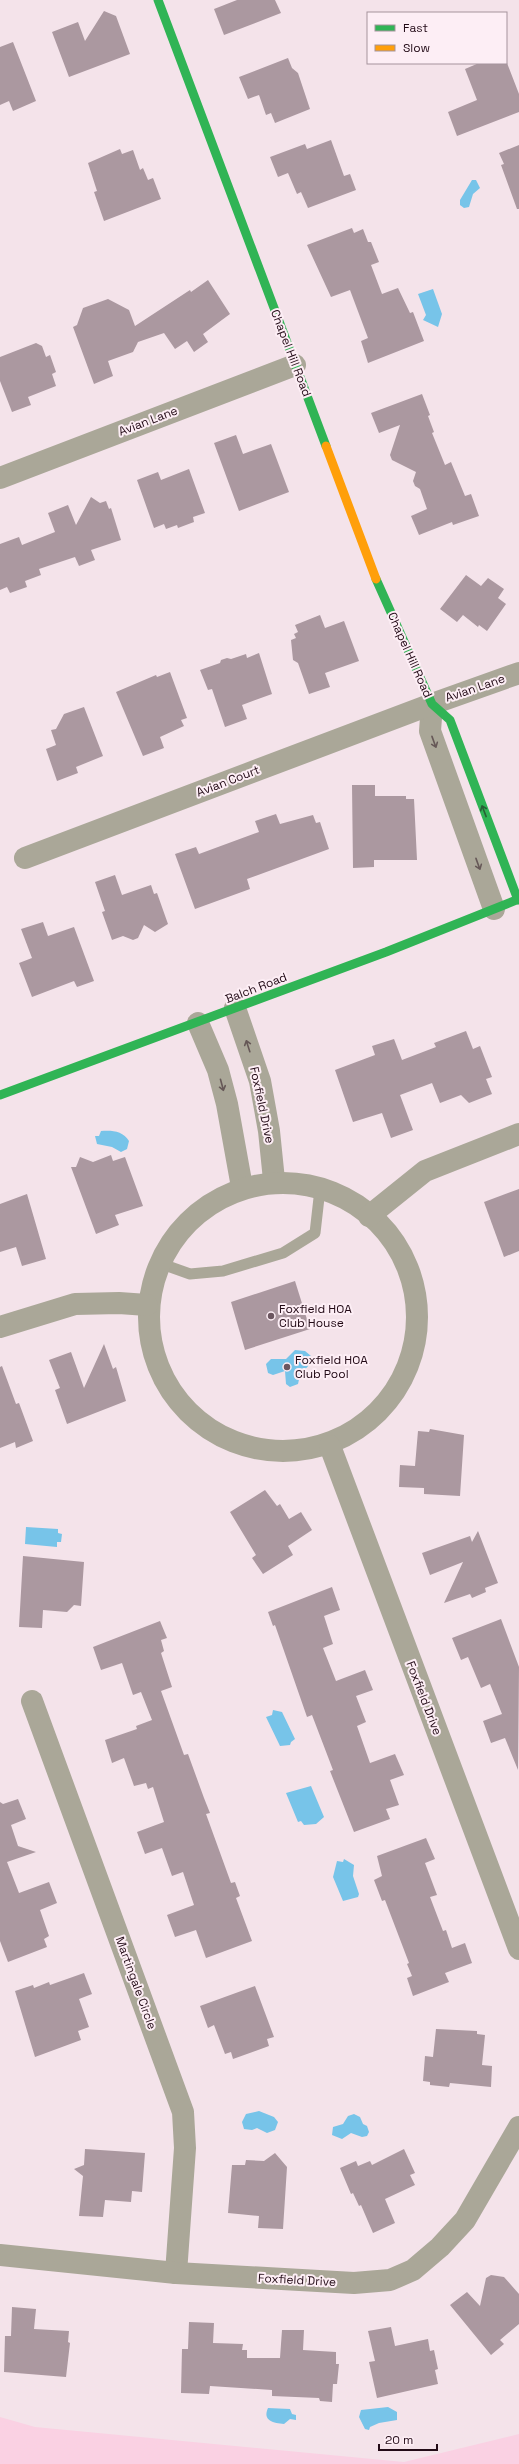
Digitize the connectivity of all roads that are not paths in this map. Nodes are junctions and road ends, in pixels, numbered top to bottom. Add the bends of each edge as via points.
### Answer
1 (158, 0) edge
2 (295, 365) junction
3 (0, 478) edge
4 (519, 673) edge
5 (432, 704) junction
6 (25, 858) dead end
7 (518, 900) edge
8 (494, 909) junction
9 (235, 1008) junction
10 (198, 1023) junction
11 (0, 1095) edge
12 (519, 1134) edge
13 (274, 1180) junction
14 (242, 1187) junction
15 (320, 1189) junction
16 (369, 1216) junction
17 (159, 1263) junction
18 (147, 1305) junction
19 (0, 1327) edge
20 (330, 1446) junction
21 (32, 1701) dead end
22 (519, 1950) edge
23 (519, 2127) edge
24 (0, 2255) edge
25 (176, 2273) junction

1 - 2 street, Chapel Hill Road
2 - 3 street, Avian Lane
2 - 5 street, Chapel Hill Road via 376,578
4 - 5 street, Avian Lane
5 - 6 street, Avian Court
7 -> 5 street, Chapel Hill Road via 450,720
5 -> 8 street, Chapel Hill Road via 430,731
7 - 8 street, Balch Road
8 - 9 street, Balch Road
9 - 10 street, Balch Road
13 -> 9 street, Foxfield Drive via 260,1081
10 - 11 street, Balch Road
10 -> 14 street via 218,1070
12 - 16 street via 425,1171
13 - 14 street
13 - 15 street
14 - 17 street via 204,1207 184,1224 170,1241
15 - 16 street
15 - 17 lane via 315,1233 283,1253 223,1271 190,1274
16 - 20 street via 386,1233 407,1269 415,1295 416,1332 406,1372 388,1403 367,1425
17 - 18 street via 150,1282
18 - 19 street via 75,1304
18 - 20 street via 148,1328 158,1362 174,1392 192,1413 214,1430 254,1448 280,1451
20 - 22 street, Foxfield Drive
21 - 25 street, Martingale Circle via 183,2112 186,2148
23 - 25 street, Foxfield Drive via 464,2220 440,2247 413,2270 390,2280 354,2283
24 - 25 street, Foxfield Drive

